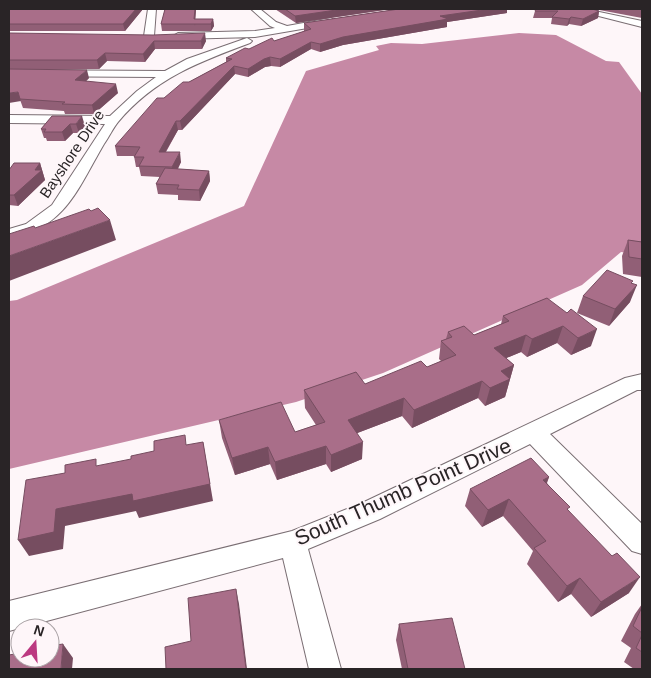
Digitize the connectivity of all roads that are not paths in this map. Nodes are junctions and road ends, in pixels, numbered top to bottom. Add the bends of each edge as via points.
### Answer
1 (152, 9) edge
2 (255, 9) edge
3 (574, 9) edge
4 (343, 19) edge
5 (642, 24) edge
6 (284, 29) junction
7 (255, 34) junction
8 (200, 37) junction
9 (226, 45) junction
10 (210, 53) junction
11 (9, 73) edge
12 (167, 74) junction
13 (9, 119) edge
14 (113, 120) junction
15 (9, 234) edge
16 (642, 382) edge
17 (532, 432) junction
18 (642, 542) edge
19 (293, 543) junction
20 (9, 616) edge
21 (326, 669) edge

1 - 8 street via 153,36
2 - 6 street
3 - 5 street
4 - 6 street
6 - 7 street
6 - 10 street, Bayshore Drive
7 - 8 street
7 - 9 street, Bayshore Drive
8 - 9 street via 226,40
9 - 10 street, Bayshore Drive
10 - 12 street, Bayshore Drive
11 - 12 street
12 - 14 street, Bayshore Drive
13 - 14 street
14 - 15 street, Bayshore Drive via 58,208 32,227
16 - 17 street, South Thumb Point Drive
17 - 18 street
17 - 19 street, South Thumb Point Drive via 371,511
19 - 20 street, South Thumb Point Drive
19 - 21 street

